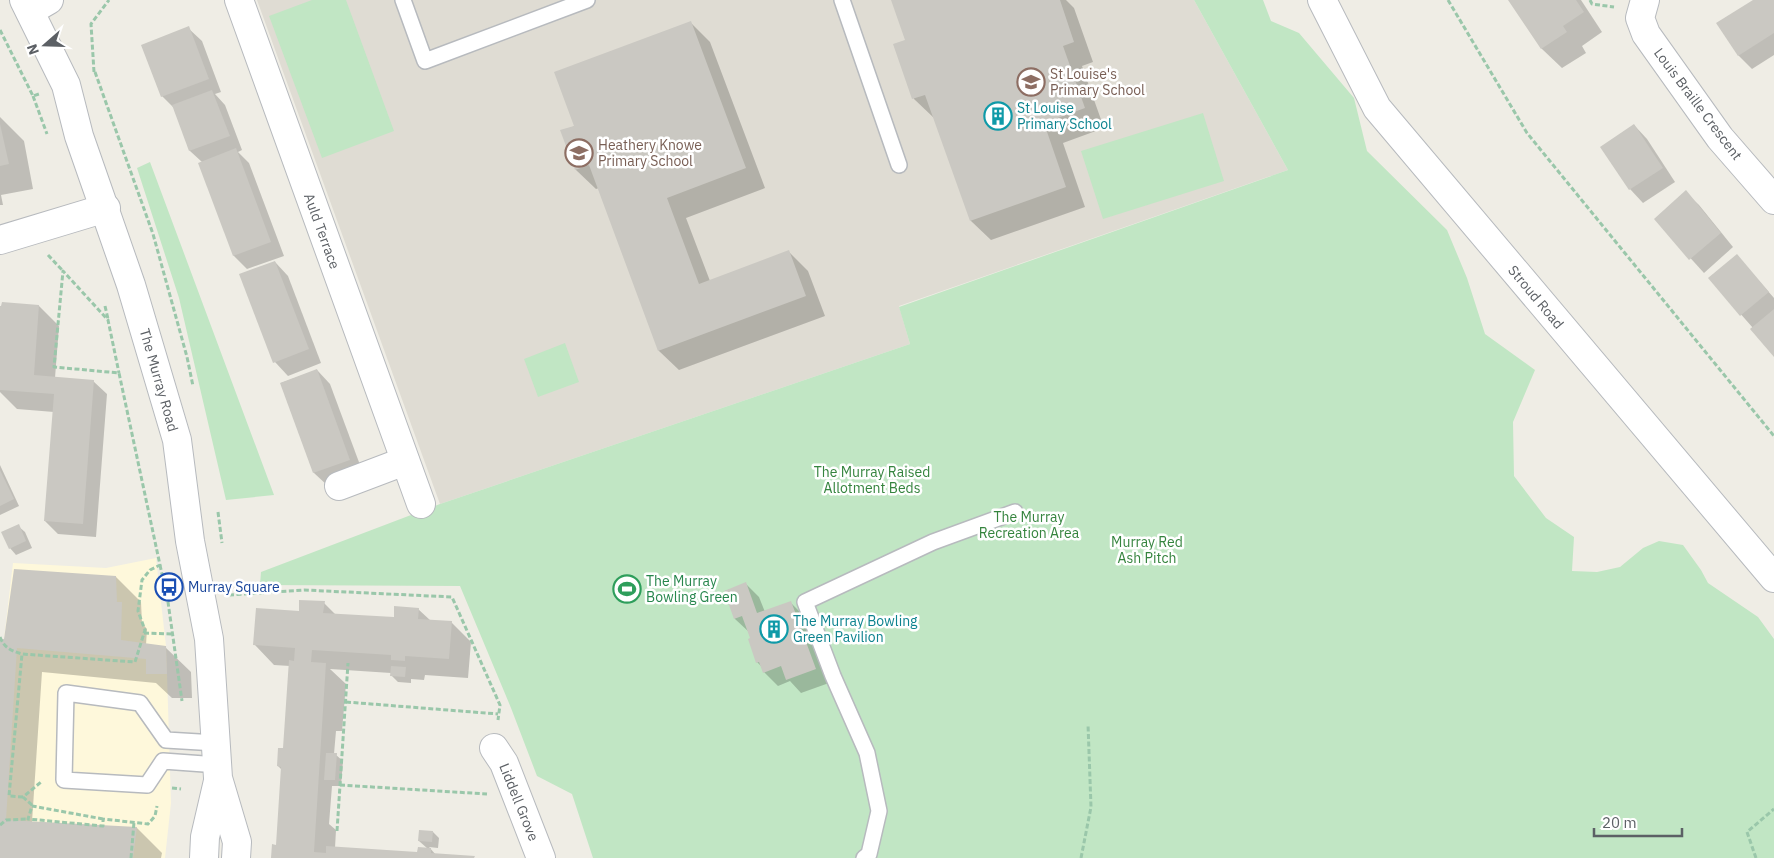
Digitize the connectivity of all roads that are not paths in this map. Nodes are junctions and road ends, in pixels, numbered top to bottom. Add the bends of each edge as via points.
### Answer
1 (239, 0) edge
2 (403, 0) edge
3 (587, 0) edge
4 (842, 0) edge
5 (1322, 0) edge
6 (1645, 0) edge
7 (34, 4) edge
8 (899, 165) dead end
9 (1774, 200) edge
10 (106, 208) junction
11 (0, 240) edge
12 (406, 462) junction
13 (339, 486) dead end
14 (420, 504) dead end
15 (1015, 512) dead end
16 (1774, 578) edge
17 (494, 748) road end
18 (217, 762) junction
19 (204, 858) edge
20 (236, 858) edge
21 (541, 858) edge
22 (864, 858) edge

1 - 12 street, Auld Terrace
2 - 3 lane via 425,61
4 - 8 lane
5 - 16 street, Stroud Road via 1377,108
6 - 9 street, Louis Braille Crescent via 1640,18 1646,34 1720,138
7 - 10 street, The Murray Road via 66,85 79,136
10 - 11 street
10 - 18 street, The Murray Road via 177,440 190,540 209,638
12 - 13 street
12 - 14 street, Auld Terrace
15 - 22 lane via 933,542 805,602 867,753 879,811 869,854
17 - 21 street, Liddell Grove via 504,763
18 - 18 lane via 188,742 166,740 140,703 66,693 64,780 147,785 163,761
18 - 19 street, The Murray Road
18 - 20 street, The Murray Road via 237,842

